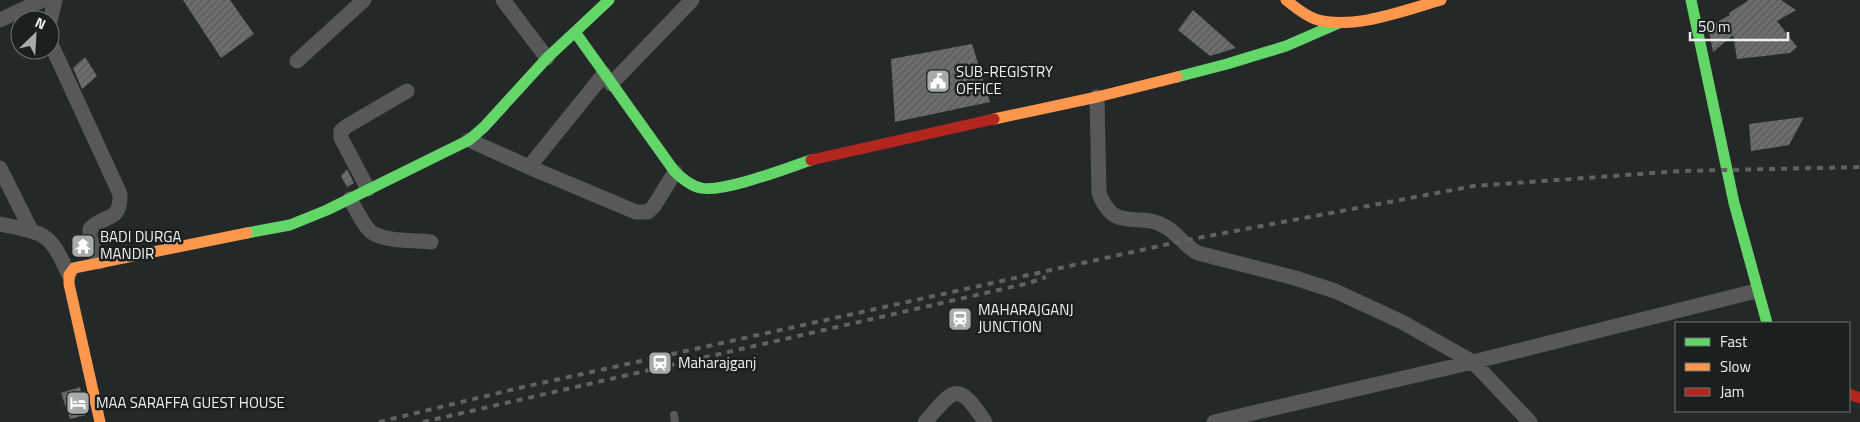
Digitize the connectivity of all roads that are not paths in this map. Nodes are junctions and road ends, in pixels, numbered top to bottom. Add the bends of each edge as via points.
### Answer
1 (43, 0) edge
2 (364, 0) edge
3 (503, 0) edge
4 (609, 0) edge
5 (692, 0) edge
6 (1286, 0) edge
7 (1441, 0) edge
8 (1691, 0) edge
9 (0, 20) edge
10 (1339, 23) junction
11 (575, 32) junction
12 (547, 58) junction
13 (58, 60) edge
14 (297, 61) dead end
15 (608, 79) junction
16 (406, 91) dead end
17 (1097, 98) junction
18 (469, 140) junction
19 (529, 167) junction
20 (0, 168) edge
21 (675, 172) junction
22 (368, 189) junction
23 (350, 198) junction
24 (0, 224) edge
25 (31, 230) junction
26 (431, 242) dead end
27 (99, 262) junction
28 (69, 275) junction
29 (1756, 291) junction
30 (1767, 322) edge
31 (1473, 362) junction
32 (100, 422) edge
33 (925, 422) edge
34 (984, 422) edge
35 (1214, 422) edge
36 (1530, 422) edge

1 - 9 street
2 - 14 street
3 - 12 street
4 - 11 street
5 - 15 street
6 - 10 street via 1316,20
7 - 10 street
8 - 29 street via 1724,170
10 - 17 street via 1258,55
11 - 12 street
11 - 15 street
12 - 18 street
13 - 27 street via 120,194 120,206 114,216 96,222 90,229
15 - 19 street
15 - 21 street
16 - 22 street via 341,131 340,138
17 - 21 street via 825,156 721,188 704,190
17 - 31 street via 1099,193 1104,207 1115,215 1131,221 1163,224 1188,248 1198,253 1335,291 1402,322
18 - 19 street
18 - 22 street
19 - 21 street via 636,212 648,212 654,206
20 - 25 street
22 - 23 street
23 - 26 street via 366,226 376,235
23 - 27 street via 290,225
24 - 25 street
25 - 28 street via 51,241
27 - 28 street via 74,268
28 - 32 street via 70,295
29 - 30 street
29 - 31 street
31 - 35 street
31 - 36 street
33 - 34 street via 948,396 961,393

